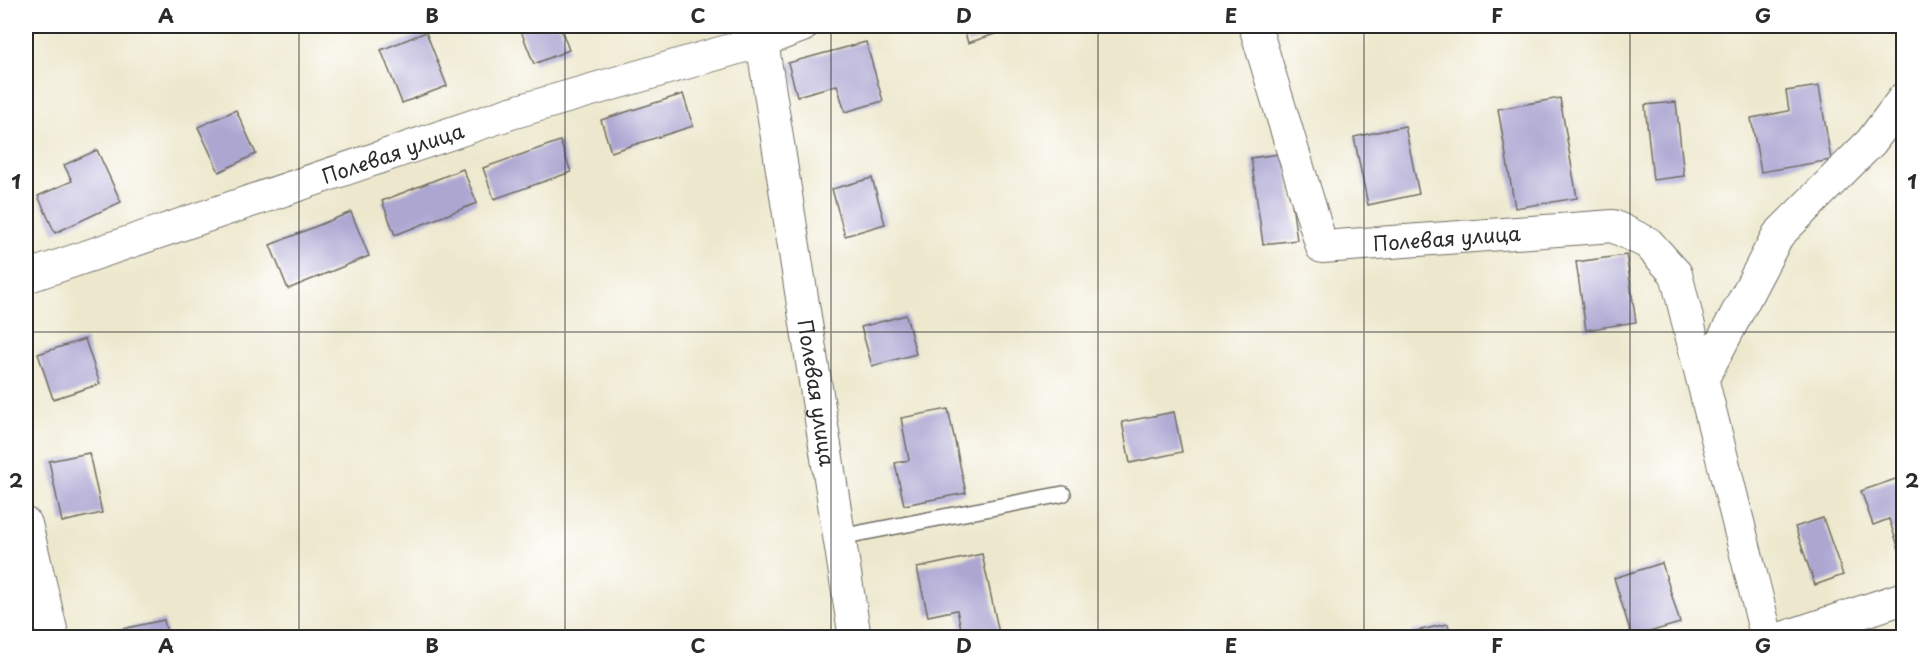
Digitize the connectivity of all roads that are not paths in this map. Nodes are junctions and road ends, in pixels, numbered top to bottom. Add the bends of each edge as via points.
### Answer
1 (802, 26) edge
2 (1255, 26) edge
3 (762, 41) junction
4 (1904, 98) edge
5 (26, 277) edge
6 (1702, 378) junction
7 (1063, 494) dead end
8 (26, 524) edge
9 (840, 537) junction
10 (1904, 598) edge
11 (53, 638) edge
12 (855, 638) edge
13 (1767, 638) edge
14 (1783, 638) edge

1 - 3 street, Полевая улица
2 - 6 street, Полевая улица via 1322,247 1613,226 1648,243 1677,274
3 - 5 street, Полевая улица via 511,113
3 - 9 street, Полевая улица
4 - 6 street via 1871,142 1778,235
6 - 13 street, Полевая улица
7 - 9 lane
8 - 11 street
9 - 12 street, Полевая улица
10 - 14 street

